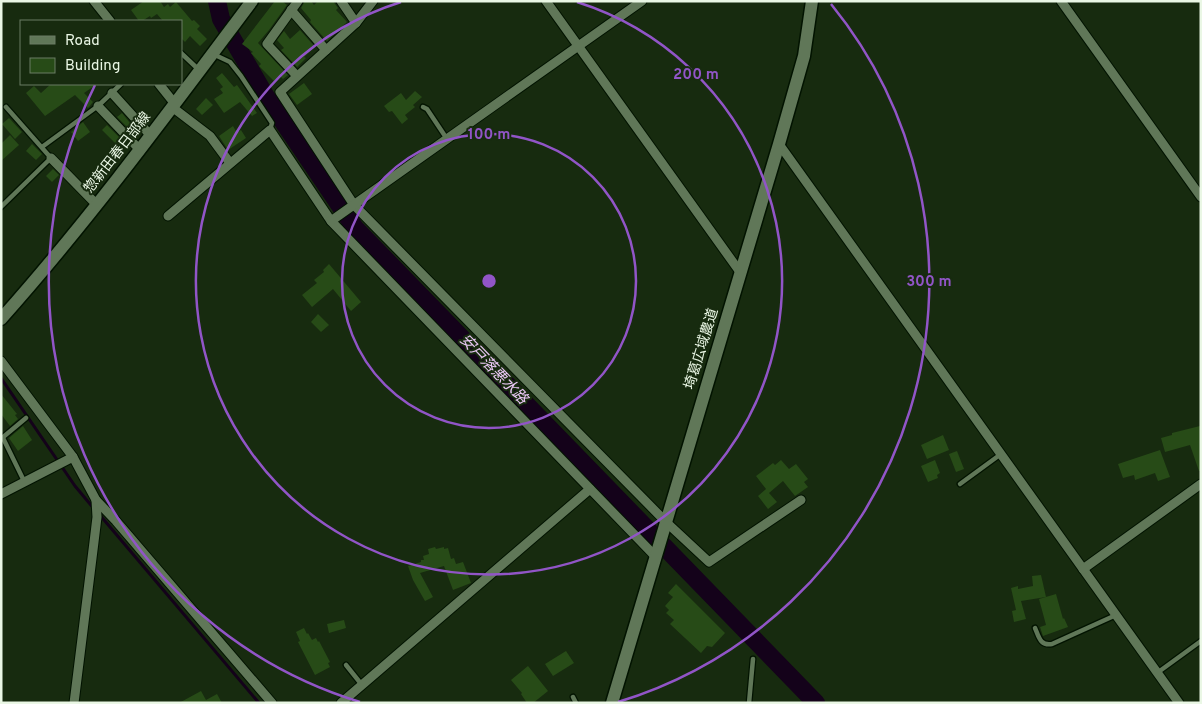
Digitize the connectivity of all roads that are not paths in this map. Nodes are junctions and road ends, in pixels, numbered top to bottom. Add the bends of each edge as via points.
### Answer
1 (94, 1) edge
2 (252, 1) edge
3 (298, 1) edge
4 (341, 1) edge
5 (373, 1) edge
6 (546, 1) edge
7 (642, 1) edge
8 (812, 1) edge
9 (1061, 1) edge
10 (292, 10) junction
11 (109, 20) edge
12 (356, 23) junction
13 (578, 47) junction
14 (326, 50) junction
15 (213, 53) junction
16 (182, 54) edge
17 (200, 71) junction
18 (297, 76) junction
19 (121, 85) edge
20 (160, 85) edge
21 (112, 93) junction
22 (174, 105) junction
23 (98, 106) junction
24 (423, 107) dead end
25 (6, 108) dead end
26 (270, 130) junction
27 (150, 136) junction
28 (447, 139) junction
29 (779, 144) junction
30 (42, 147) junction
31 (140, 150) junction
32 (51, 158) junction
33 (230, 163) junction
34 (1201, 197) edge
35 (97, 205) junction
36 (354, 205) junction
37 (1, 207) edge
38 (168, 216) dead end
39 (331, 221) junction
40 (740, 272) junction
41 (3, 314) edge
42 (1, 361) edge
43 (26, 418) dead end
44 (2, 438) edge
45 (1001, 454) junction
46 (73, 457) junction
47 (25, 482) junction
48 (960, 484) dead end
49 (1201, 484) edge
50 (590, 489) junction
51 (1, 494) edge
52 (96, 500) junction
53 (801, 500) dead end
54 (665, 525) junction
55 (656, 554) junction
56 (1082, 569) junction
57 (1116, 615) junction
58 (1035, 628) dead end
59 (1201, 641) edge
60 (753, 659) dead end
61 (346, 665) dead end
62 (1157, 673) junction
63 (362, 685) junction
64 (573, 696) dead end
65 (74, 703) edge
66 (272, 703) edge
67 (341, 703) edge
68 (576, 703) edge
69 (612, 703) edge
70 (749, 703) edge
71 (1179, 703) edge

1 - 11 street
2 - 15 street, 惣新田春日部線
3 - 10 street
4 - 12 street
5 - 12 street
6 - 13 street
7 - 13 street
8 - 29 street, 埼葛広域農道 via 804,56
9 - 34 street
10 - 14 street
10 - 18 street via 267,44
12 - 14 street
13 - 28 street
13 - 40 street
14 - 18 street
15 - 17 street, 惣新田春日部線
15 - 26 lane via 230,62 241,76 272,123
16 - 17 lane
17 - 22 street, 惣新田春日部線
18 - 36 street via 280,92
19 - 21 lane
20 - 22 street
21 - 23 lane
21 - 27 street
22 - 27 street, 惣新田春日部線
22 - 33 street via 210,136
23 - 30 lane
23 - 31 street
24 - 28 lane
25 - 30 lane
26 - 33 street
26 - 39 street
27 - 31 street, 惣新田春日部線
28 - 36 street
29 - 40 street, 埼葛広域農道
29 - 45 street
30 - 32 lane
31 - 35 street, 惣新田春日部線
32 - 35 street
32 - 37 lane
33 - 38 street
35 - 41 street, 惣新田春日部線 via 36,281
36 - 39 street
36 - 54 street
39 - 50 street
40 - 54 street, 埼葛広域農道
42 - 46 street
43 - 44 lane
44 - 47 lane
45 - 48 lane
45 - 56 street
46 - 47 street
46 - 52 street
47 - 51 street
49 - 56 street
50 - 55 street
50 - 63 street
52 - 65 street via 97,517
52 - 66 street
53 - 54 street via 709,562
54 - 55 street, 埼葛広域農道
55 - 69 street, 埼葛広域農道
56 - 57 street
57 - 58 lane via 1046,645
57 - 62 street
59 - 62 lane
60 - 70 lane
61 - 63 lane
62 - 71 street
63 - 67 street
64 - 68 lane

